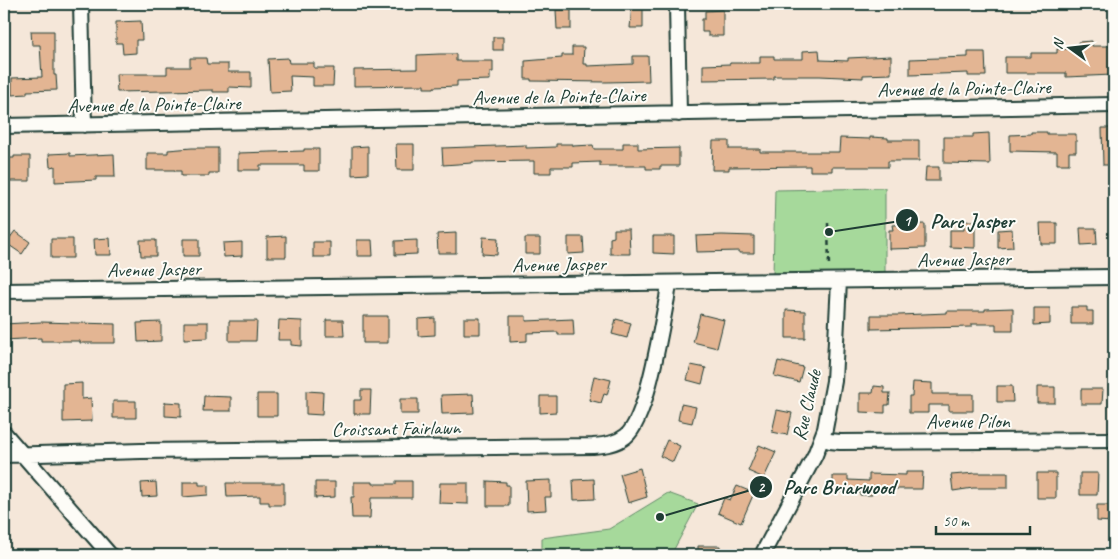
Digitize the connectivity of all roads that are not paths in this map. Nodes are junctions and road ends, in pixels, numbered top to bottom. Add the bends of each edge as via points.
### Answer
1 (81, 4) edge
2 (677, 4) edge
3 (1114, 105) edge
4 (679, 114) junction
5 (84, 125) junction
6 (4, 126) edge
7 (1114, 277) edge
8 (834, 278) junction
9 (669, 283) junction
10 (4, 290) edge
11 (4, 433) edge
12 (822, 438) junction
13 (1114, 440) edge
14 (4, 455) edge
15 (22, 455) junction
16 (110, 555) edge
17 (762, 555) edge

1 - 5 street
2 - 4 street
3 - 4 street, Avenue de la Pointe-Claire
4 - 5 street, Avenue de la Pointe-Claire
5 - 6 street, Avenue de la Pointe-Claire
7 - 8 street, Avenue Jasper
8 - 9 street, Avenue Jasper
8 - 12 street, Rue Claude via 834,381
9 - 10 street, Avenue Jasper
9 - 15 street, Croissant Fairlawn via 642,410 632,430 612,444
11 - 15 street
12 - 13 street, Avenue Pilon via 840,442
12 - 17 street, Rue Claude
14 - 15 street, Croissant Fairlawn
15 - 16 street

